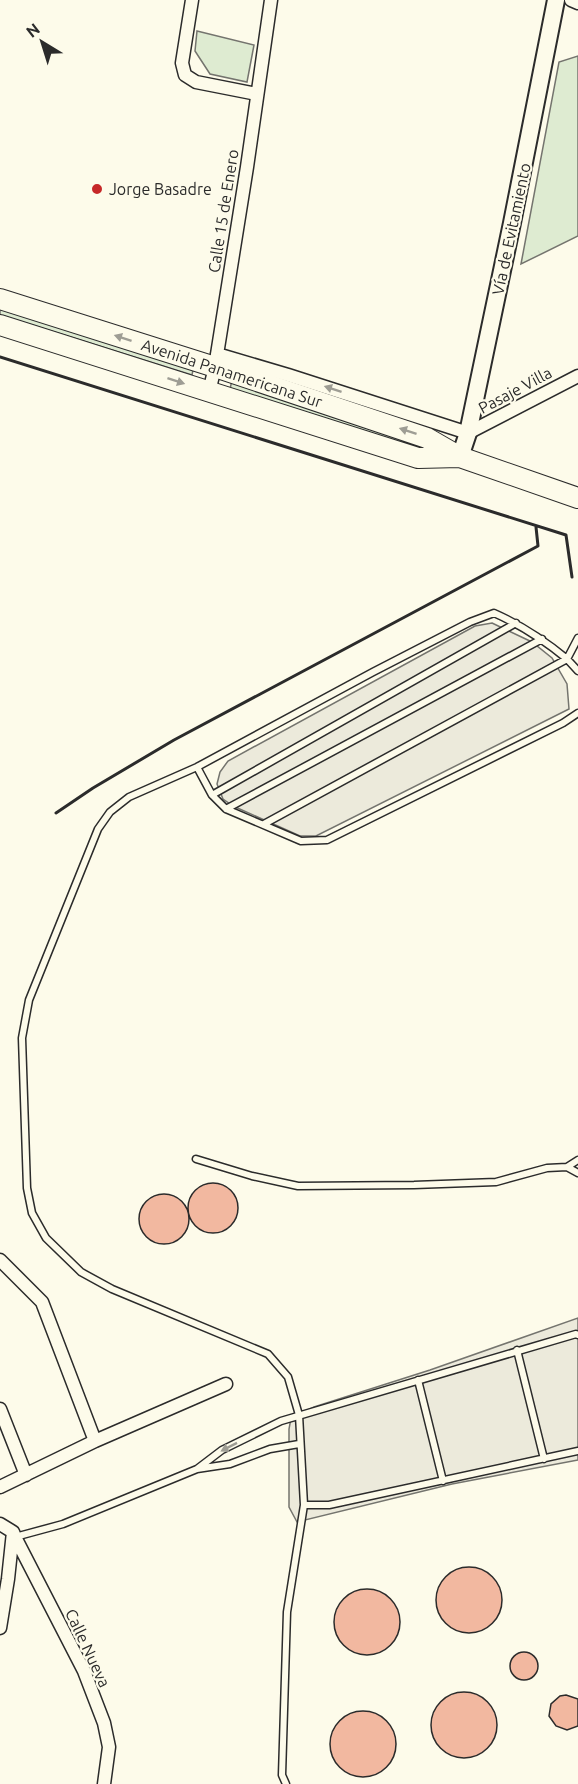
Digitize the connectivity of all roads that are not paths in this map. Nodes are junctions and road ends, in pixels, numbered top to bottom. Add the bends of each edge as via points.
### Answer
1 (192, 0) edge
2 (272, 0) edge
3 (556, 0) edge
4 (572, 0) edge
5 (578, 3) edge
6 (257, 94) junction
7 (0, 299) edge
8 (0, 325) edge
9 (216, 361) junction
10 (578, 376) edge
11 (209, 392) junction
12 (468, 433) junction
13 (460, 457) junction
14 (578, 498) edge
15 (516, 623) junction
16 (578, 638) edge
17 (542, 639) junction
18 (576, 648) edge
19 (567, 659) junction
20 (578, 671) edge
21 (578, 713) edge
22 (197, 767) junction
23 (212, 795) junction
24 (226, 809) junction
25 (264, 824) junction
26 (196, 1159) dead end
27 (578, 1160) edge
28 (567, 1167) junction
29 (578, 1173) edge
30 (0, 1260) edge
31 (578, 1335) edge
32 (517, 1350) junction
33 (418, 1380) junction
34 (226, 1384) dead end
35 (0, 1409) edge
36 (299, 1415) junction
37 (95, 1441) junction
38 (299, 1444) junction
39 (578, 1451) edge
40 (544, 1459) junction
41 (197, 1469) junction
42 (26, 1475) junction
43 (443, 1481) junction
44 (0, 1487) edge
45 (304, 1505) junction
46 (0, 1524) edge
47 (14, 1534) junction
48 (0, 1628) edge
49 (104, 1784) edge
50 (286, 1784) edge

1 - 6 street via 182,63 185,75 196,82
2 - 6 street, Calle 15 de Enero
3 - 12 main road, Vía de Evitamiento
4 - 5 street
6 - 9 street, Calle 15 de Enero
9 -> 7 main road, Avenida Panamericana Sur
8 -> 11 main road, Avenida Panamericana Sur
9 - 11 street, Calle 15 de Enero
12 -> 9 street, Avenida Panamericana Sur via 288,375
13 -> 9 main road, Avenida Panamericana Sur via 427,438
10 - 12 street, Pasaje Villa
11 - 13 main road, Avenida Panamericana Sur via 418,458
12 - 13 main road, Vía de Evitamiento
13 - 14 main road, Avenida Panamericana Sur
15 - 17 lane
15 - 22 lane via 494,613 470,622
15 - 23 lane
16 - 18 lane
17 - 19 lane
17 - 24 lane
18 - 19 lane
19 - 20 lane
19 - 25 lane
21 - 25 lane via 327,840 302,841
22 - 23 lane
22 - 36 lane via 129,797 110,812 98,829 29,1000 22,1038 27,1188 32,1213 46,1239 81,1272 112,1289 268,1354 288,1377
23 - 24 lane
24 - 25 lane
26 - 28 lane via 298,1186 496,1182 547,1168
27 - 28 lane
28 - 29 lane
30 - 37 street via 42,1302
31 - 32 lane
32 - 33 lane
32 - 40 lane
33 - 36 lane
33 - 43 lane
34 - 37 street
35 - 42 street
36 - 38 lane
36 -> 41 lane via 222,1450
37 - 42 street
38 - 41 lane
38 - 45 lane
39 - 40 lane
40 - 43 lane
41 - 47 lane via 63,1524
42 - 44 street
43 - 45 lane via 329,1505
45 - 50 lane via 287,1612 282,1775
46 - 47 street
47 - 48 street
47 - 49 street, Calle Nueva via 84,1671 104,1723 109,1747

